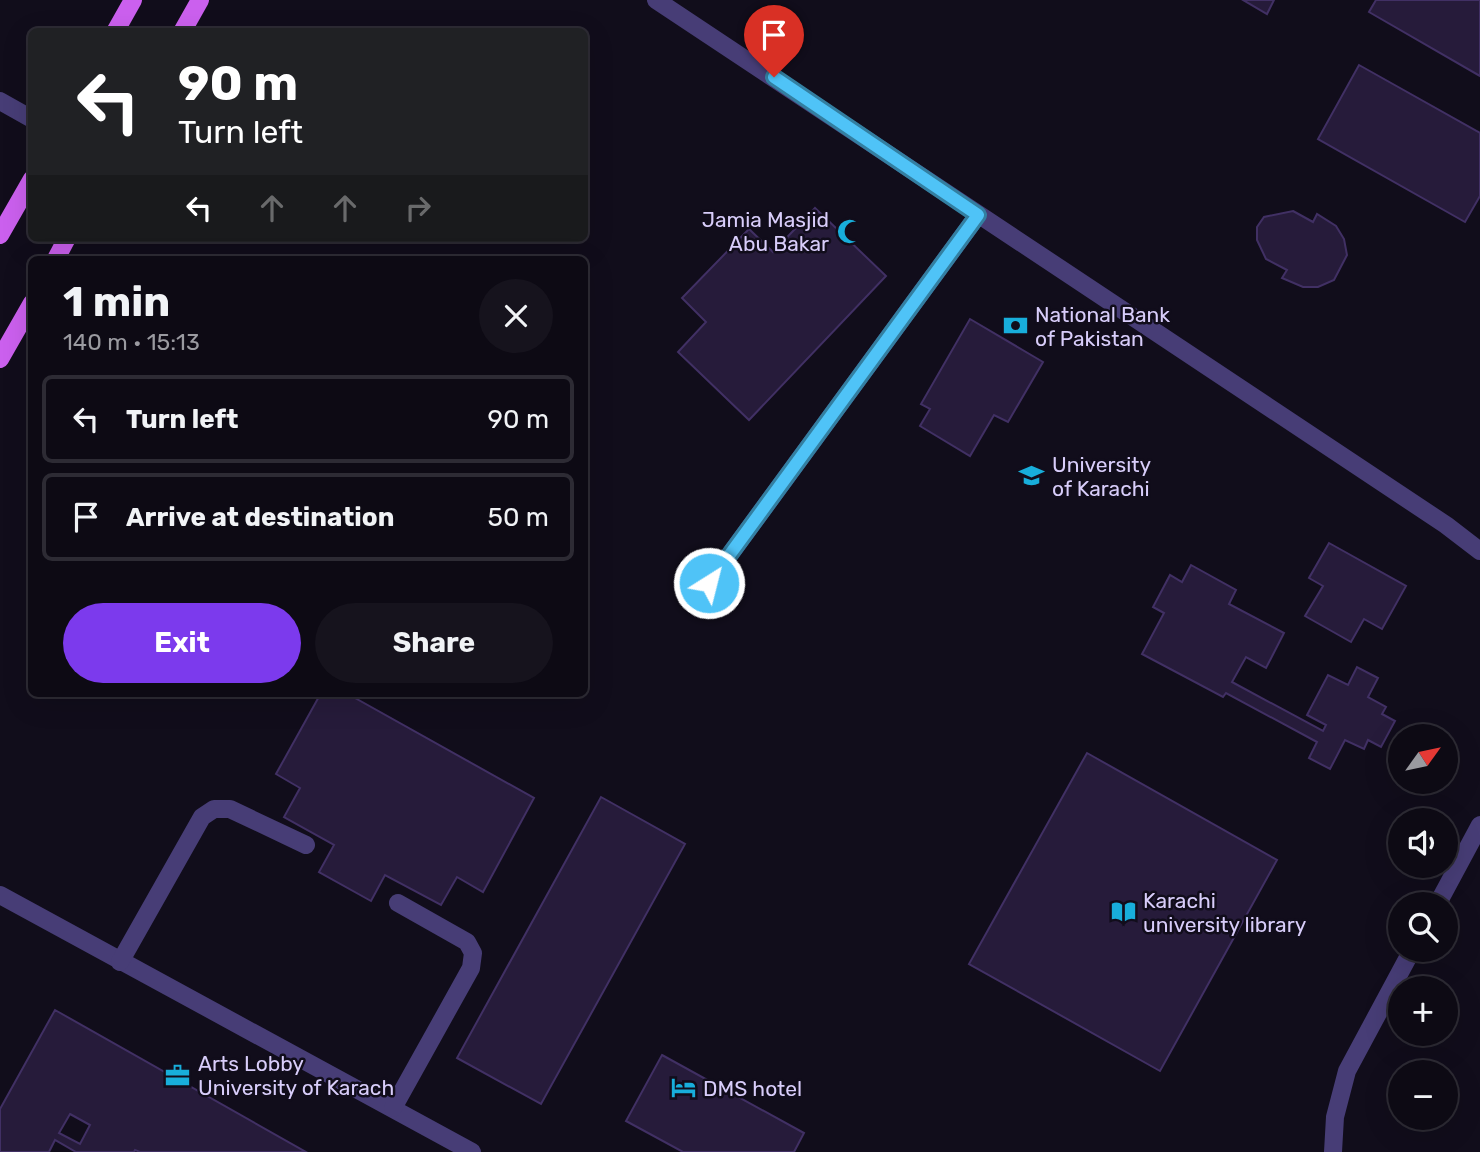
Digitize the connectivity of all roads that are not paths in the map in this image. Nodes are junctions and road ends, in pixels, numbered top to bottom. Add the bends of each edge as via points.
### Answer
1 (133, 0) edge
2 (200, 0) edge
3 (656, 0) edge
4 (117, 28) edge
5 (184, 28) edge
6 (0, 101) edge
7 (28, 118) edge
8 (28, 186) edge
9 (978, 215) junction
10 (0, 235) edge
11 (28, 310) edge
12 (0, 359) edge
13 (1480, 551) edge
14 (709, 583) dead end
15 (1480, 825) edge
16 (306, 845) dead end
17 (1444, 892) edge
18 (0, 895) edge
19 (398, 903) dead end
20 (120, 962) junction
21 (1406, 962) edge
22 (393, 1108) junction
23 (472, 1152) edge
24 (1333, 1152) edge

1 - 4 main road
2 - 5 main road
3 - 9 street
6 - 7 street
8 - 10 main road
9 - 13 street
9 - 14 street
11 - 12 main road
15 - 17 street
16 - 20 street via 230,808 214,809 202,817
18 - 20 street
19 - 22 street via 467,942 473,953 471,968
20 - 22 street
21 - 24 street via 1347,1071 1335,1117
22 - 23 street

